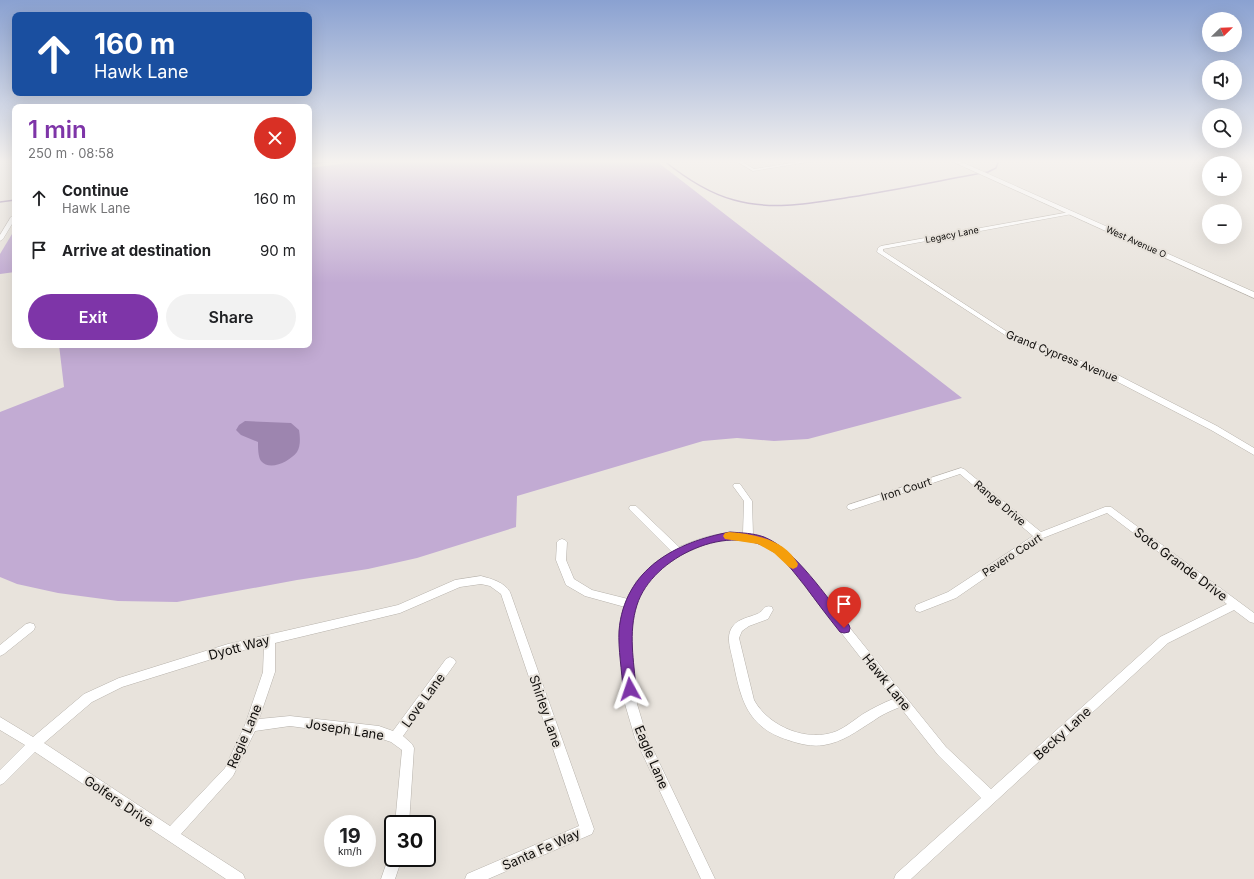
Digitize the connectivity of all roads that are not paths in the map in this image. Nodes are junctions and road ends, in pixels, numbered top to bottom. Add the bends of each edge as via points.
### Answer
1 (1043, 201) edge
2 (1070, 213) junction
3 (12, 220) edge
4 (0, 240) edge
5 (881, 248) joint
6 (1254, 295) edge
7 (1254, 452) edge
8 (961, 471) joint
9 (737, 486) dead end
10 (851, 507) dead end
11 (633, 508) dead end
12 (1108, 509) joint
13 (1040, 536) junction
14 (748, 537) junction
15 (562, 542) dead end
16 (678, 552) junction
17 (505, 592) joint
18 (631, 604) junction
19 (1235, 604) junction
20 (920, 608) dead end
21 (768, 610) dead end
22 (1254, 619) edge
23 (30, 628) dead end
24 (270, 639) junction
25 (0, 651) edge
26 (450, 662) dead end
27 (902, 700) junction
28 (0, 723) edge
29 (251, 726) junction
30 (395, 737) junction
31 (34, 744) junction
32 (0, 779) edge
33 (991, 798) junction
34 (403, 815) edge
35 (587, 829) joint
36 (171, 835) junction
37 (392, 867) edge
38 (238, 879) edge
39 (388, 879) edge
40 (472, 879) edge
41 (708, 879) edge
42 (900, 879) edge

1 - 2 main road, West Avenue O
2 - 5 street, Legacy Lane
2 - 6 main road, West Avenue O
3 - 4 street
5 - 7 street, Grand Cypress Avenue via 880,252 893,262 1010,336 1113,376 1214,428
8 - 10 street, Iron Court
8 - 13 street, Range Drive
9 - 14 street via 748,501
11 - 16 street
12 - 13 street, Pevero Court
12 - 19 street, Soto Grande Drive
13 - 20 street, Pevero Court via 952,595
14 - 16 street, Eagle Lane via 730,536 706,540
14 - 27 street, Hawk Lane via 761,540 778,550 796,568
15 - 18 street via 561,560 570,582 589,594
16 - 18 street, Eagle Lane via 656,567 641,583
17 - 24 street, Dyott Way via 493,583 481,580 459,583 400,609
17 - 35 street, Shirley Lane
18 - 41 street, Eagle Lane via 625,631 631,704 641,738
19 - 22 street, Soto Grande Drive
19 - 33 street, Becky Lane via 1164,640
21 - 27 street via 764,616 745,622 737,628 734,638 749,702 757,714 771,726 791,736 817,741 836,737
23 - 25 street
24 - 29 street, Regie Lane via 269,672
24 - 31 street, Dyott Way via 228,649 119,683 88,698
26 - 30 street, Love Lane
27 - 33 street, Hawk Lane via 942,751
28 - 31 street, Golfers Drive
29 - 30 street, Joseph Lane via 290,721 379,732
29 - 36 street, Regie Lane via 229,772
30 - 34 street, Joseph Lane via 408,748
31 - 32 street, Dyott Way
31 - 36 street, Golfers Drive
33 - 42 street, Becky Lane
35 - 40 street, Santa Fe Way
36 - 38 street, Golfers Drive
37 - 39 street

